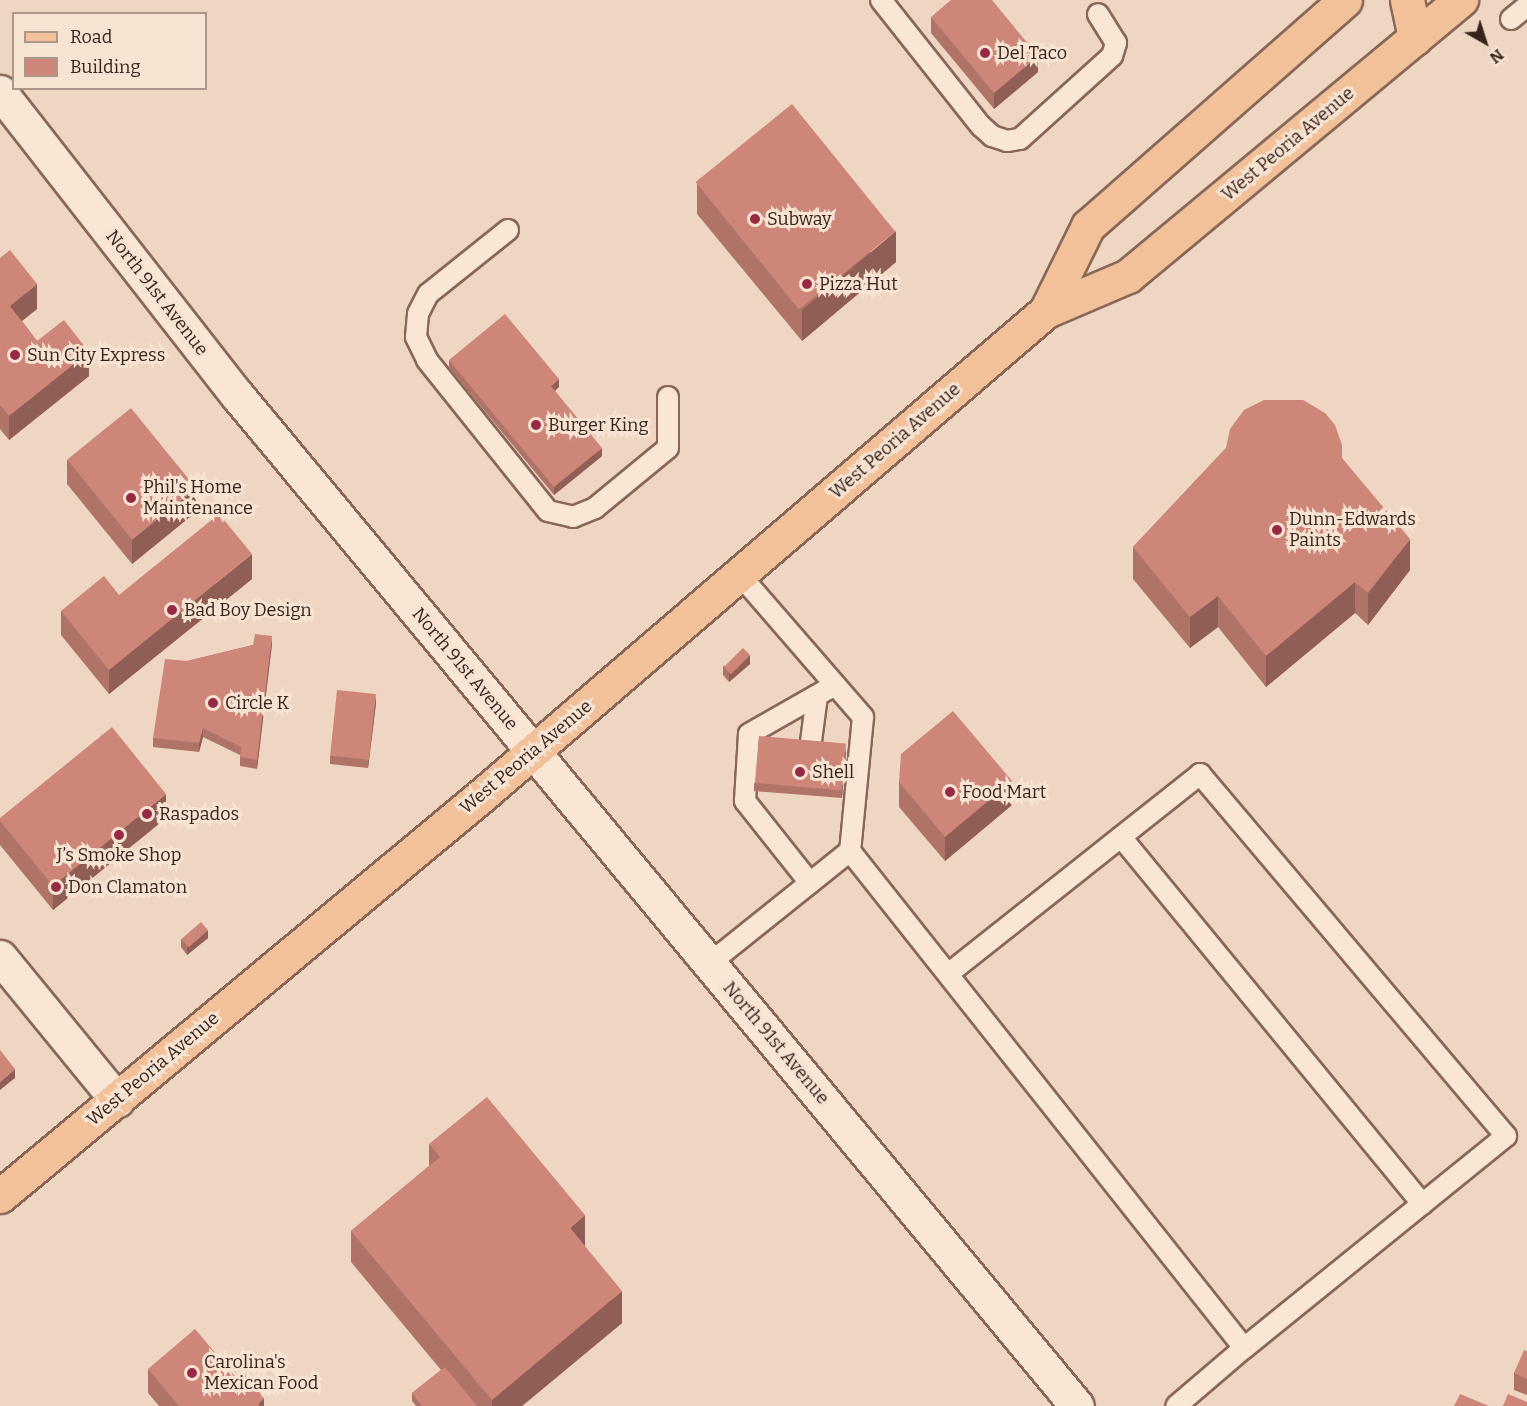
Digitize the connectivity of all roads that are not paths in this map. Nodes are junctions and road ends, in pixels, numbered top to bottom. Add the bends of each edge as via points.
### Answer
1 (881, 0) edge
2 (1345, 0) edge
3 (1407, 0) edge
4 (1461, 0) edge
5 (1527, 6) edge
6 (1098, 14) dead end
7 (1511, 19) dead end
8 (1415, 38) junction
9 (0, 92) edge
10 (508, 230) dead end
11 (1046, 311) junction
12 (668, 397) dead end
13 (740, 575) junction
14 (835, 686) junction
15 (817, 696) junction
16 (810, 749) edge
17 (533, 751) junction
18 (1121, 837) junction
19 (850, 851) junction
20 (810, 883) junction
21 (0, 957) edge
22 (710, 963) junction
23 (948, 974) junction
24 (117, 1100) junction
25 (0, 1196) edge
26 (1422, 1204) junction
27 (1244, 1348) junction
28 (1077, 1406) edge
29 (1176, 1406) edge

1 - 6 lane via 981,126 992,136 1007,141 1020,139 1112,56 1116,43
2 - 11 main road, West Peoria Avenue via 1088,226
3 - 8 main road
4 - 8 main road, West Peoria Avenue
5 - 7 lane
8 - 11 main road, West Peoria Avenue via 1128,276
9 - 17 main road, North 91st Avenue via 237,395
10 - 12 lane via 429,294 418,314 416,337 427,360 548,511 573,517 595,508 668,448
11 - 13 main road, West Peoria Avenue
13 - 14 lane
13 - 17 main road, West Peoria Avenue
14 - 15 lane
14 - 19 lane via 863,717
15 - 16 lane
15 - 20 lane via 749,734 745,801
17 - 22 main road, North 91st Avenue
17 - 24 main road, West Peoria Avenue
18 - 23 lane
18 - 26 lane
18 - 26 lane via 1200,774 1506,1136
19 - 20 lane
19 - 23 lane
20 - 22 lane
21 - 24 main road
22 - 28 main road, North 91st Avenue
23 - 27 lane
24 - 25 main road, West Peoria Avenue
26 - 27 lane
27 - 29 lane

